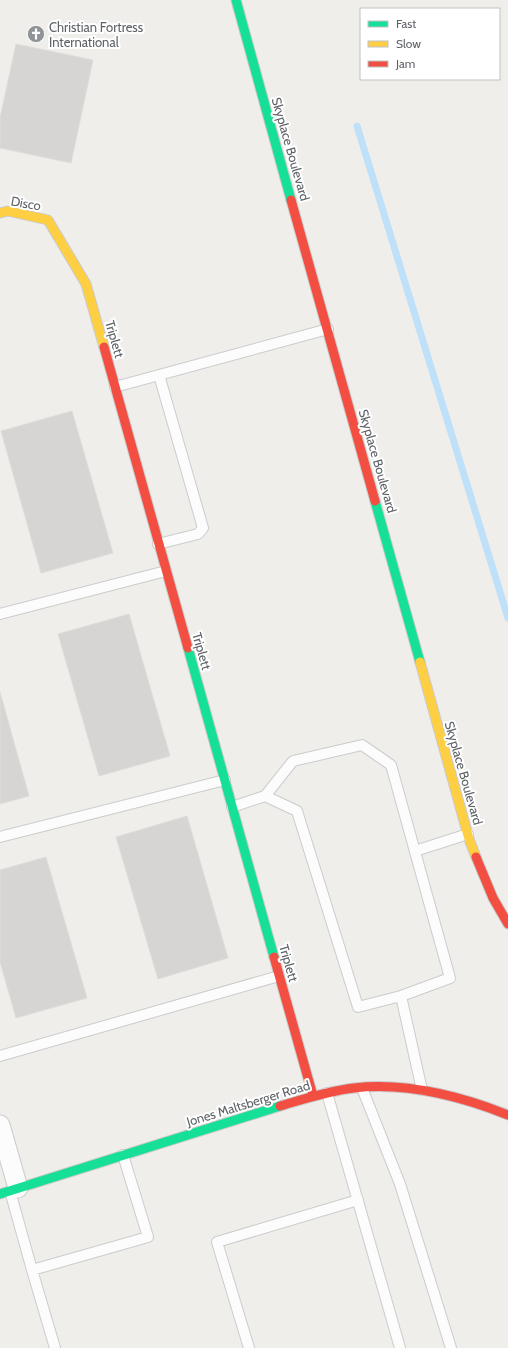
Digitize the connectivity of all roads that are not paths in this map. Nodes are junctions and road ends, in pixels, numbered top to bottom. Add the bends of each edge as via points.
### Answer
1 (236, 0) edge
2 (0, 213) edge
3 (48, 220) joint
4 (328, 330) junction
5 (159, 375) junction
6 (115, 387) junction
7 (158, 544) junction
8 (166, 571) junction
9 (0, 614) edge
10 (225, 780) junction
11 (265, 796) junction
12 (232, 807) junction
13 (468, 834) junction
14 (0, 837) edge
15 (415, 851) junction
16 (508, 924) edge
17 (279, 976) junction
18 (401, 996) junction
19 (0, 1056) edge
20 (362, 1088) junction
21 (422, 1090) junction
22 (327, 1093) junction
23 (313, 1096) junction
24 (508, 1115) edge
25 (0, 1125) edge
26 (123, 1155) junction
27 (14, 1189) junction
28 (0, 1194) edge
29 (358, 1200) junction
30 (32, 1270) junction
31 (55, 1348) edge
32 (249, 1348) edge
33 (400, 1348) edge
34 (451, 1348) edge

1 - 4 street, Skyplace Boulevard
2 - 3 street, Disco via 8,211
3 - 6 street, Triplett via 86,284
4 - 5 lane
4 - 13 street, Skyplace Boulevard
5 - 6 lane
5 - 7 lane via 203,528 198,534
6 - 7 street, Triplett
7 - 8 street, Triplett
8 - 9 lane
8 - 10 street, Triplett
10 - 12 street, Triplett
10 - 14 lane
11 - 12 lane
11 - 15 lane via 293,761 362,745 391,765
11 - 18 lane via 296,811 358,1007
12 - 17 street, Triplett
13 - 15 lane
13 - 16 street, Skyplace Boulevard via 493,898
15 - 18 lane via 450,978
17 - 19 lane
17 - 23 street, Triplett
18 - 21 lane
20 - 21 street, Jones Maltsberger Road
20 - 22 street, Jones Maltsberger Road
20 - 34 lane via 400,1184
21 - 24 street, Jones Maltsberger Road via 454,1096
22 - 23 street, Jones Maltsberger Road
22 - 29 lane
23 - 26 street, Jones Maltsberger Road
25 - 27 street
26 - 27 street, Jones Maltsberger Road
26 - 30 lane via 148,1237
27 - 28 street, Jones Maltsberger Road
27 - 30 lane
29 - 32 lane via 217,1242
29 - 33 lane
30 - 31 lane

